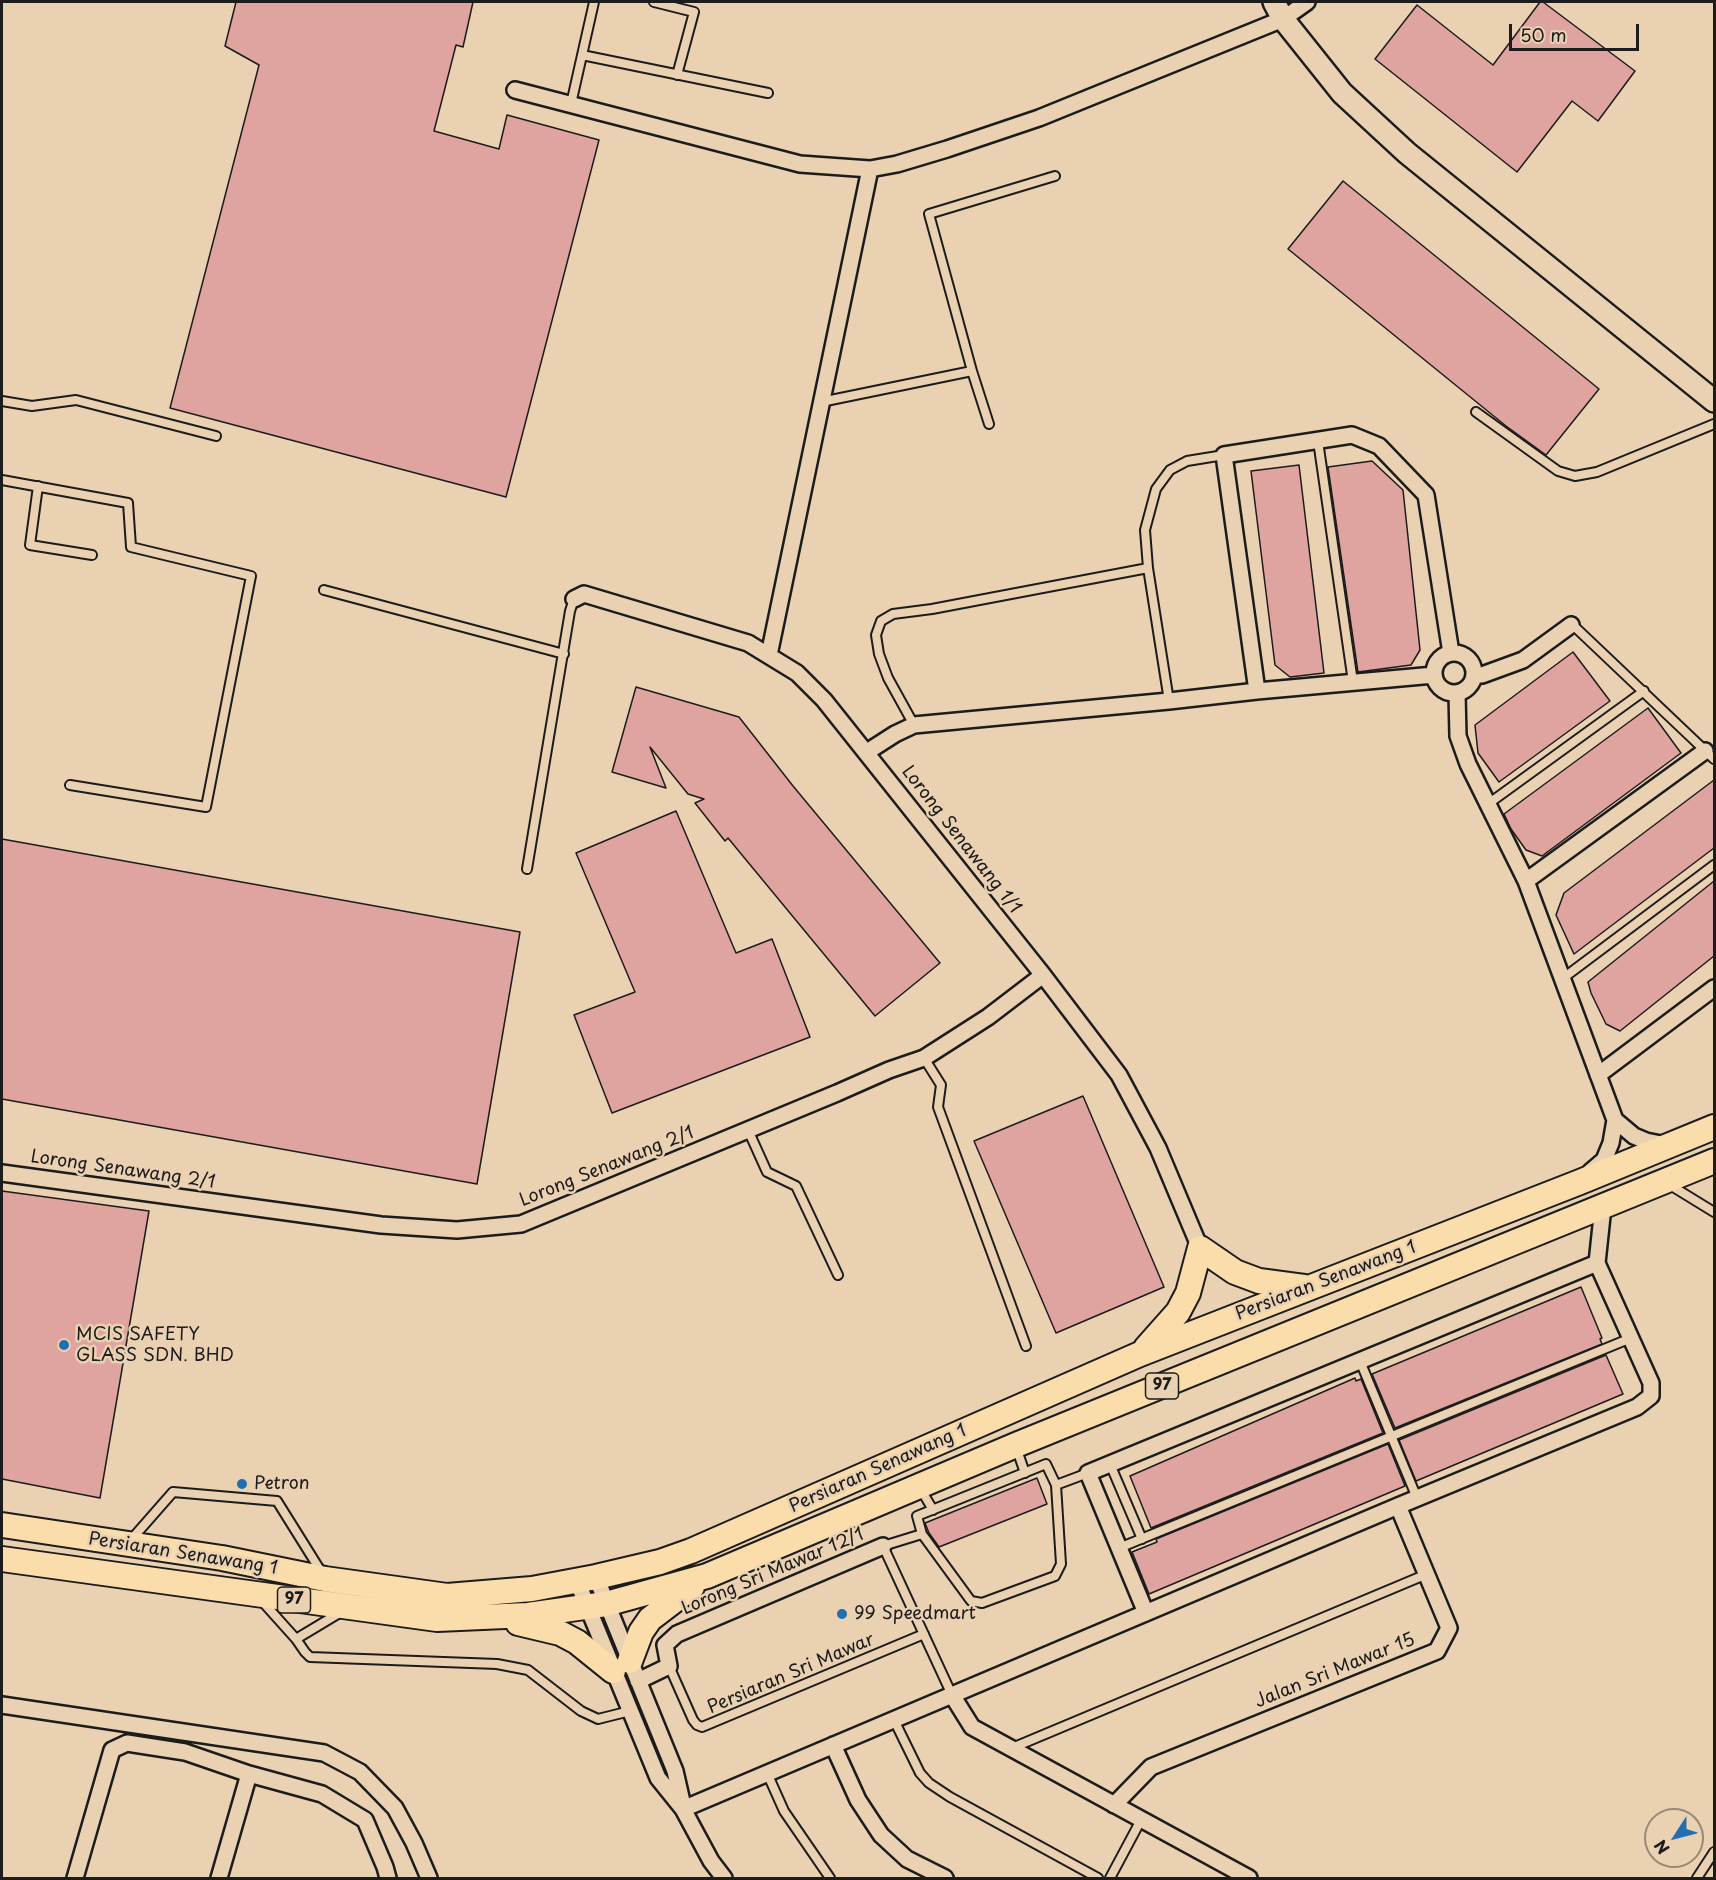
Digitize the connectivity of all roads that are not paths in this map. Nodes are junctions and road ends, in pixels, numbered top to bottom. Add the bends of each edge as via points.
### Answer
1 (594, 2) edge
2 (654, 2) edge
3 (1307, 2) edge
4 (1279, 10) edge
5 (582, 55) junction
6 (677, 75) junction
7 (515, 90) dead end
8 (768, 93) dead end
9 (571, 104) junction
10 (870, 169) junction
11 (1055, 176) dead end
12 (972, 371) junction
13 (2, 401) edge
14 (1714, 401) edge
15 (821, 402) junction
16 (1476, 412) dead end
17 (989, 424) dead end
18 (1714, 424) edge
19 (216, 436) dead end
20 (1318, 441) junction
21 (1224, 455) junction
22 (2, 480) edge
23 (38, 486) junction
24 (92, 555) dead end
25 (1148, 568) junction
26 (324, 590) dead end
27 (574, 599) joint
28 (1571, 625) joint
29 (1450, 653) junction
30 (564, 654) junction
31 (769, 655) junction
32 (1434, 675) junction
33 (1474, 675) junction
34 (1353, 682) junction
35 (1257, 691) junction
36 (1644, 691) junction
37 (1457, 694) junction
38 (1169, 701) junction
39 (914, 725) junction
40 (867, 752) junction
41 (1710, 755) edge
42 (70, 785) dead end
43 (1488, 804) junction
44 (1714, 865) edge
45 (527, 869) dead end
46 (1526, 881) junction
47 (1043, 975) junction
48 (1562, 979) junction
49 (1714, 988) edge
50 (924, 1058) junction
51 (1598, 1075) junction
52 (1615, 1120) junction
53 (1714, 1127) edge
54 (748, 1130) junction
55 (1670, 1145) junction
56 (1714, 1161) edge
57 (2, 1173) edge
58 (1664, 1181) junction
59 (1580, 1182) junction
60 (1603, 1208) junction
61 (1714, 1212) edge
62 (1200, 1248) junction
63 (1597, 1263) junction
64 (838, 1275) dead end
65 (1308, 1287) junction
66 (1631, 1338) junction
67 (1026, 1346) dead end
68 (1140, 1354) junction
69 (1360, 1361) junction
70 (1392, 1437) junction
71 (1016, 1445) junction
72 (1110, 1464) junction
73 (1024, 1473) junction
74 (1088, 1473) junction
75 (1056, 1485) junction
76 (919, 1487) junction
77 (1417, 1498) junction
78 (1398, 1506) junction
79 (933, 1510) junction
80 (2, 1525) edge
81 (922, 1534) junction
82 (1142, 1539) junction
83 (127, 1544) junction
84 (883, 1546) junction
85 (1119, 1548) junction
86 (2, 1559) edge
87 (69, 1568) junction
88 (1426, 1574) junction
89 (2, 1576) edge
90 (706, 1576) junction
91 (586, 1579) junction
92 (325, 1580) junction
93 (255, 1594) junction
94 (597, 1606) junction
95 (350, 1607) junction
96 (1146, 1613) junction
97 (486, 1616) junction
98 (924, 1634) junction
99 (296, 1640) junction
100 (669, 1666) junction
101 (627, 1671) junction
102 (952, 1695) junction
103 (2, 1705) edge
104 (630, 1712) junction
105 (894, 1719) junction
106 (833, 1745) junction
107 (1010, 1749) junction
108 (767, 1773) junction
109 (249, 1774) junction
110 (1114, 1805) junction
111 (683, 1809) junction
112 (1141, 1820) junction
113 (1714, 1852) edge
114 (75, 1878) edge
115 (219, 1878) edge
116 (388, 1878) edge
117 (429, 1878) edge
118 (724, 1878) edge
119 (830, 1878) edge
120 (945, 1878) edge
121 (1098, 1878) edge
122 (1110, 1878) edge
123 (1249, 1878) edge
124 (1697, 1878) edge

1 - 5 lane
2 - 6 lane via 694,12
3 - 4 street
4 - 10 street via 1040,118
4 - 14 street via 1342,93 1407,153
5 - 6 lane
5 - 9 lane
6 - 8 lane
7 - 9 street
9 - 10 street via 800,164
10 - 15 street
11 - 12 lane via 929,214
12 - 15 lane
12 - 17 lane
13 - 19 lane via 32,406 76,400
15 - 31 street
16 - 18 lane via 1558,471 1575,476 1597,472
20 - 21 street
20 - 29 street via 1352,435 1379,446 1426,495
20 - 34 lane
21 - 25 lane via 1187,461 1170,470 1156,489 1144,530
21 - 35 street
22 - 23 lane
23 - 24 lane via 30,545
23 - 42 lane via 128,503 130,547 251,576 206,807
25 - 38 lane
25 - 39 lane via 893,614 881,621 876,635 879,654
26 - 30 lane
27 - 30 lane
27 - 31 street, Lorong Senawang 1/1 via 584,594 748,643
28 - 33 street via 1522,660
28 - 36 lane
29 - 32 street via 1436,663
29 - 33 street via 1468,658
30 - 45 lane
31 - 40 street, Lorong Senawang 1/1 via 797,673
32 - 34 street
32 - 37 street via 1444,692
33 - 37 street via 1469,687
34 - 35 street
35 - 38 street
36 - 41 lane
36 - 43 lane
37 - 43 street via 1458,736
38 - 39 street
39 - 40 street
40 - 47 street, Lorong Senawang 1/1
41 - 46 street
43 - 46 street
44 - 48 lane
46 - 48 street
47 - 50 street, Lorong Senawang 2/1
47 - 62 street, Lorong Senawang 1/1 via 1124,1084 1158,1148
48 - 51 street
49 - 51 street
50 - 54 street, Lorong Senawang 2/1
50 - 67 lane via 941,1085 938,1107
51 - 52 street
52 - 55 street via 1634,1136
52 - 59 street via 1604,1160
53 - 55 main road, Persiaran Senawang 1 / 97
54 - 57 street, Lorong Senawang 2/1 via 521,1224 457,1230 381,1225
54 - 64 lane via 767,1172 796,1186
55 - 59 main road, Persiaran Senawang 1 / 97
56 - 58 main road, Persiaran Senawang 1 / 97
58 - 60 main road, Persiaran Senawang 1 / 97
58 - 61 lane
59 - 65 main road, Persiaran Senawang 1 / 97
60 - 63 street
60 - 71 main road, Persiaran Senawang 1 / 97
62 - 65 main road via 1235,1272 1259,1281
62 - 68 main road via 1188,1293 1178,1312
63 - 66 street
63 - 69 street
65 - 68 main road, Persiaran Senawang 1 / 97
66 - 70 lane
66 - 77 street via 1651,1383 1651,1396 1637,1407
68 - 91 main road, Persiaran Senawang 1 / 97 via 691,1551
69 - 70 lane
69 - 72 street
70 - 77 lane
70 - 82 lane
71 - 73 lane
71 - 76 main road, Persiaran Senawang 1 / 97
72 - 74 street
72 - 82 lane
73 - 75 lane via 1046,1464
73 - 79 lane
74 - 75 lane
74 - 85 street
75 - 81 lane via 1061,1564 1055,1576 982,1603 971,1601
76 - 79 lane
76 - 90 main road, Persiaran Senawang 1 / 97
77 - 78 street
78 - 88 street, Jalan Sri Mawar 15
78 - 96 street
79 - 81 lane via 917,1516
80 - 83 main road, Persiaran Senawang 1 / 97
81 - 84 lane
82 - 85 lane
83 - 92 main road, Persiaran Senawang 1 / 97 via 222,1558
83 - 92 lane via 172,1492 277,1501
84 - 98 lane
84 - 100 street, Lorong Sri Mawar 12/1 via 677,1634 665,1645
85 - 96 street
86 - 87 main road, Persiaran Senawang 1 / 97
87 - 89 main road
87 - 93 main road, Persiaran Senawang 1 / 97
88 - 107 lane
88 - 110 street, Jalan Sri Mawar 15 via 1449,1628 1437,1651 1151,1767
90 - 94 main road, Persiaran Senawang 1 / 97
90 - 101 main road via 650,1619
91 - 92 main road, Persiaran Senawang 1 / 97 via 532,1589 447,1596
91 - 94 street
93 - 95 main road, Persiaran Senawang 1 / 97
93 - 99 lane
94 - 97 main road, Persiaran Senawang 1 / 97
94 - 101 street
95 - 97 main road, Persiaran Senawang 1 / 97 via 437,1619
95 - 99 lane
96 - 102 street
97 - 101 main road via 560,1632
98 - 100 lane, Persiaran Sri Mawar via 702,1728 693,1720
98 - 102 lane
99 - 104 lane via 310,1657 497,1664 528,1670 581,1711 598,1719
100 - 101 street
101 - 104 street
101 - 111 street via 675,1771
102 - 105 street
102 - 107 street via 972,1727
103 - 117 street via 324,1753 360,1772 395,1808
104 - 111 street via 658,1778
105 - 106 street
105 - 121 lane via 920,1773 929,1783
106 - 108 street
106 - 120 street via 858,1800 881,1835 907,1859
107 - 110 street
108 - 111 street
108 - 119 lane via 784,1811
109 - 114 street via 185,1752 127,1743 112,1750
109 - 115 street
109 - 116 street via 322,1794 365,1820
110 - 112 street
111 - 118 street
112 - 122 lane
112 - 123 street
113 - 124 lane

